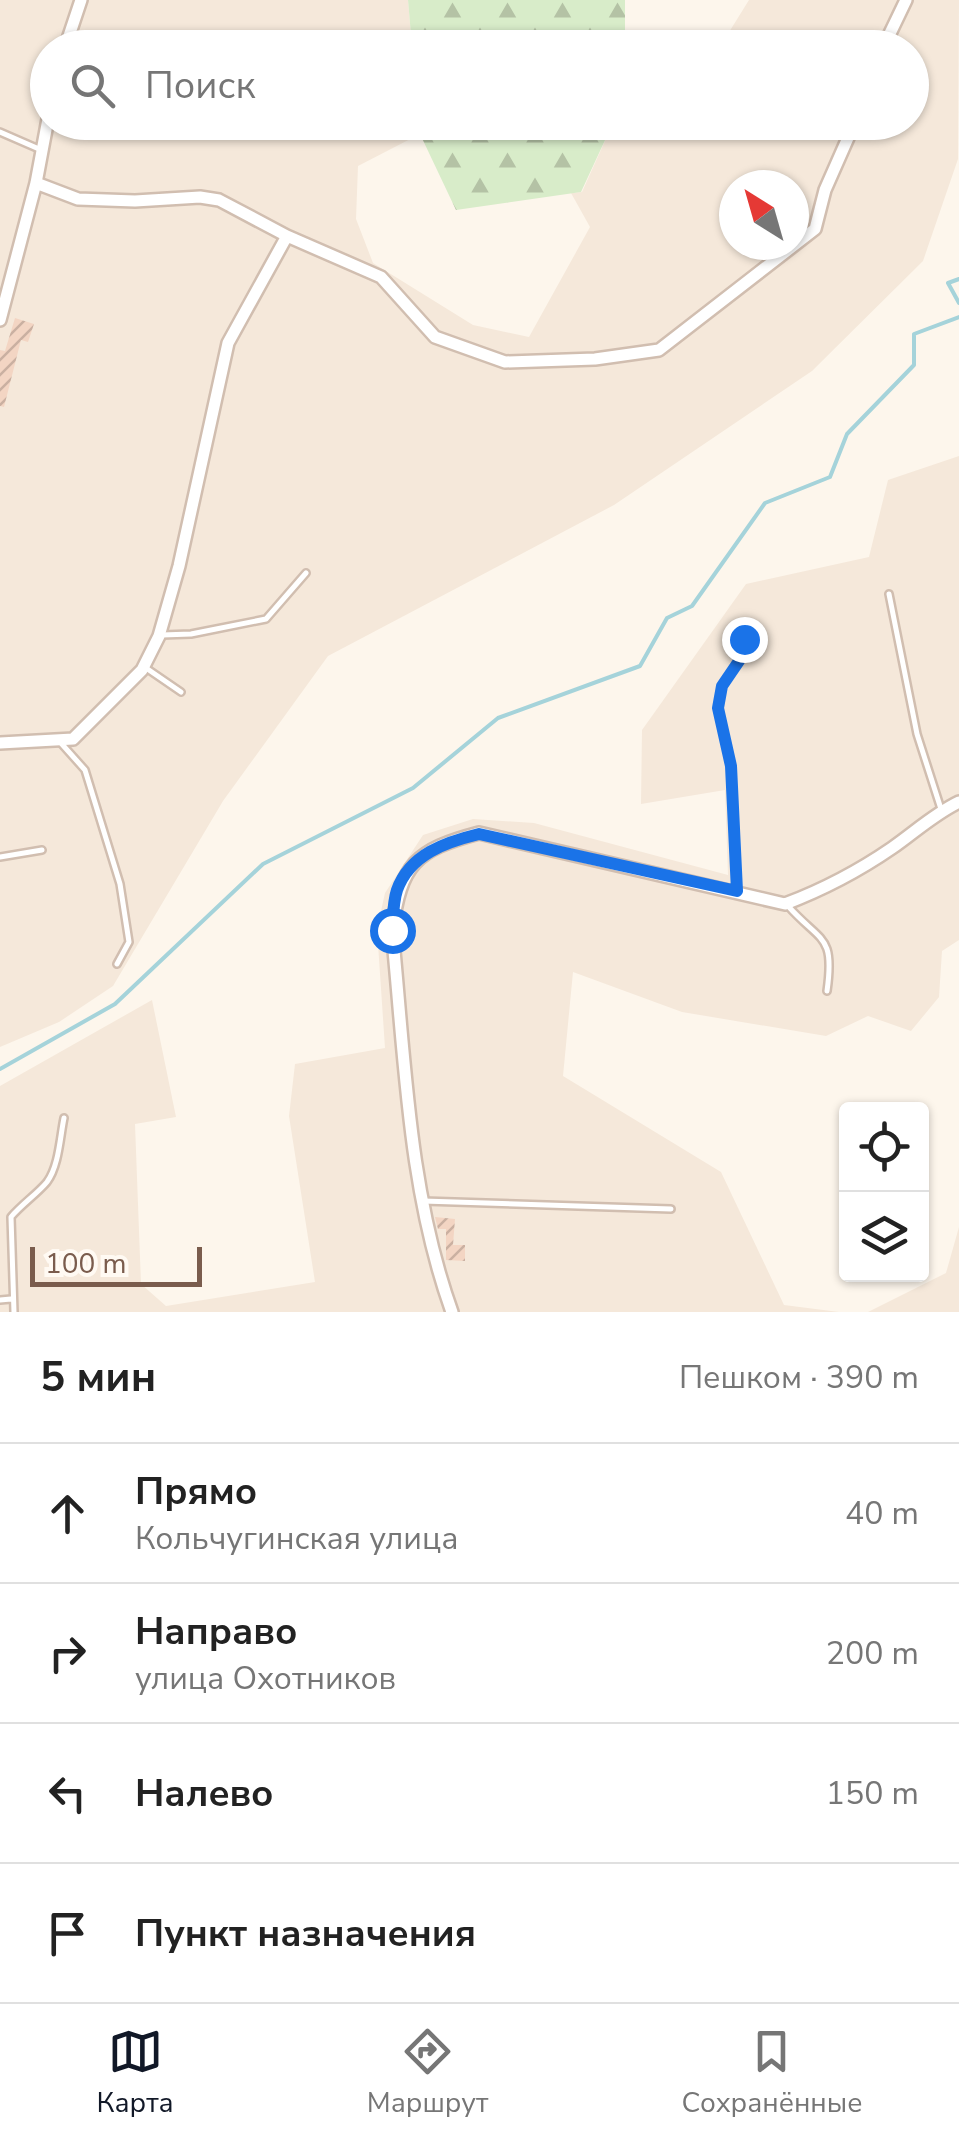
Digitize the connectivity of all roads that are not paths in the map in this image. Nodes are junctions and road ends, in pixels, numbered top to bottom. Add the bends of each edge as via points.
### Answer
1 (81, 0) edge
2 (906, 0) edge
3 (71, 30) edge
4 (892, 30) edge
5 (0, 132) edge
6 (42, 140) edge
7 (846, 140) edge
8 (40, 149) junction
9 (36, 183) junction
10 (288, 236) junction
11 (0, 320) edge
12 (306, 572) dead end
13 (889, 594) dead end
14 (158, 636) junction
15 (744, 639) dead end
16 (143, 666) junction
17 (180, 692) dead end
18 (58, 740) junction
19 (0, 742) edge
20 (959, 802) edge
21 (942, 810) junction
22 (42, 850) dead end
23 (0, 857) edge
24 (737, 891) junction
25 (785, 904) junction
26 (118, 964) dead end
27 (826, 991) dead end
28 (64, 1118) dead end
29 (420, 1201) junction
30 (670, 1209) dead end
31 (11, 1299) junction
32 (0, 1300) edge
33 (14, 1312) edge
34 (452, 1312) edge

1 - 3 street
2 - 4 street
5 - 8 lane
6 - 8 street
7 - 10 street via 815,229 660,350 505,362 435,336 381,277
8 - 9 street
9 - 10 street via 78,198 219,200
9 - 11 street
10 - 14 street via 228,342
12 - 14 lane via 266,619
13 - 21 lane via 917,734
14 - 16 street
15 - 24 lane via 718,708 731,766
16 - 17 lane
16 - 18 street via 73,739
18 - 19 street
18 - 26 lane via 86,770 116,868 129,942
20 - 21 street
21 - 25 street via 889,850
22 - 23 lane
24 - 25 street
24 - 29 street via 479,834 427,852 397,890 392,930
25 - 27 lane via 826,943
28 - 31 lane via 52,1174 11,1216
29 - 30 lane
29 - 34 street
31 - 32 lane
31 - 33 lane

